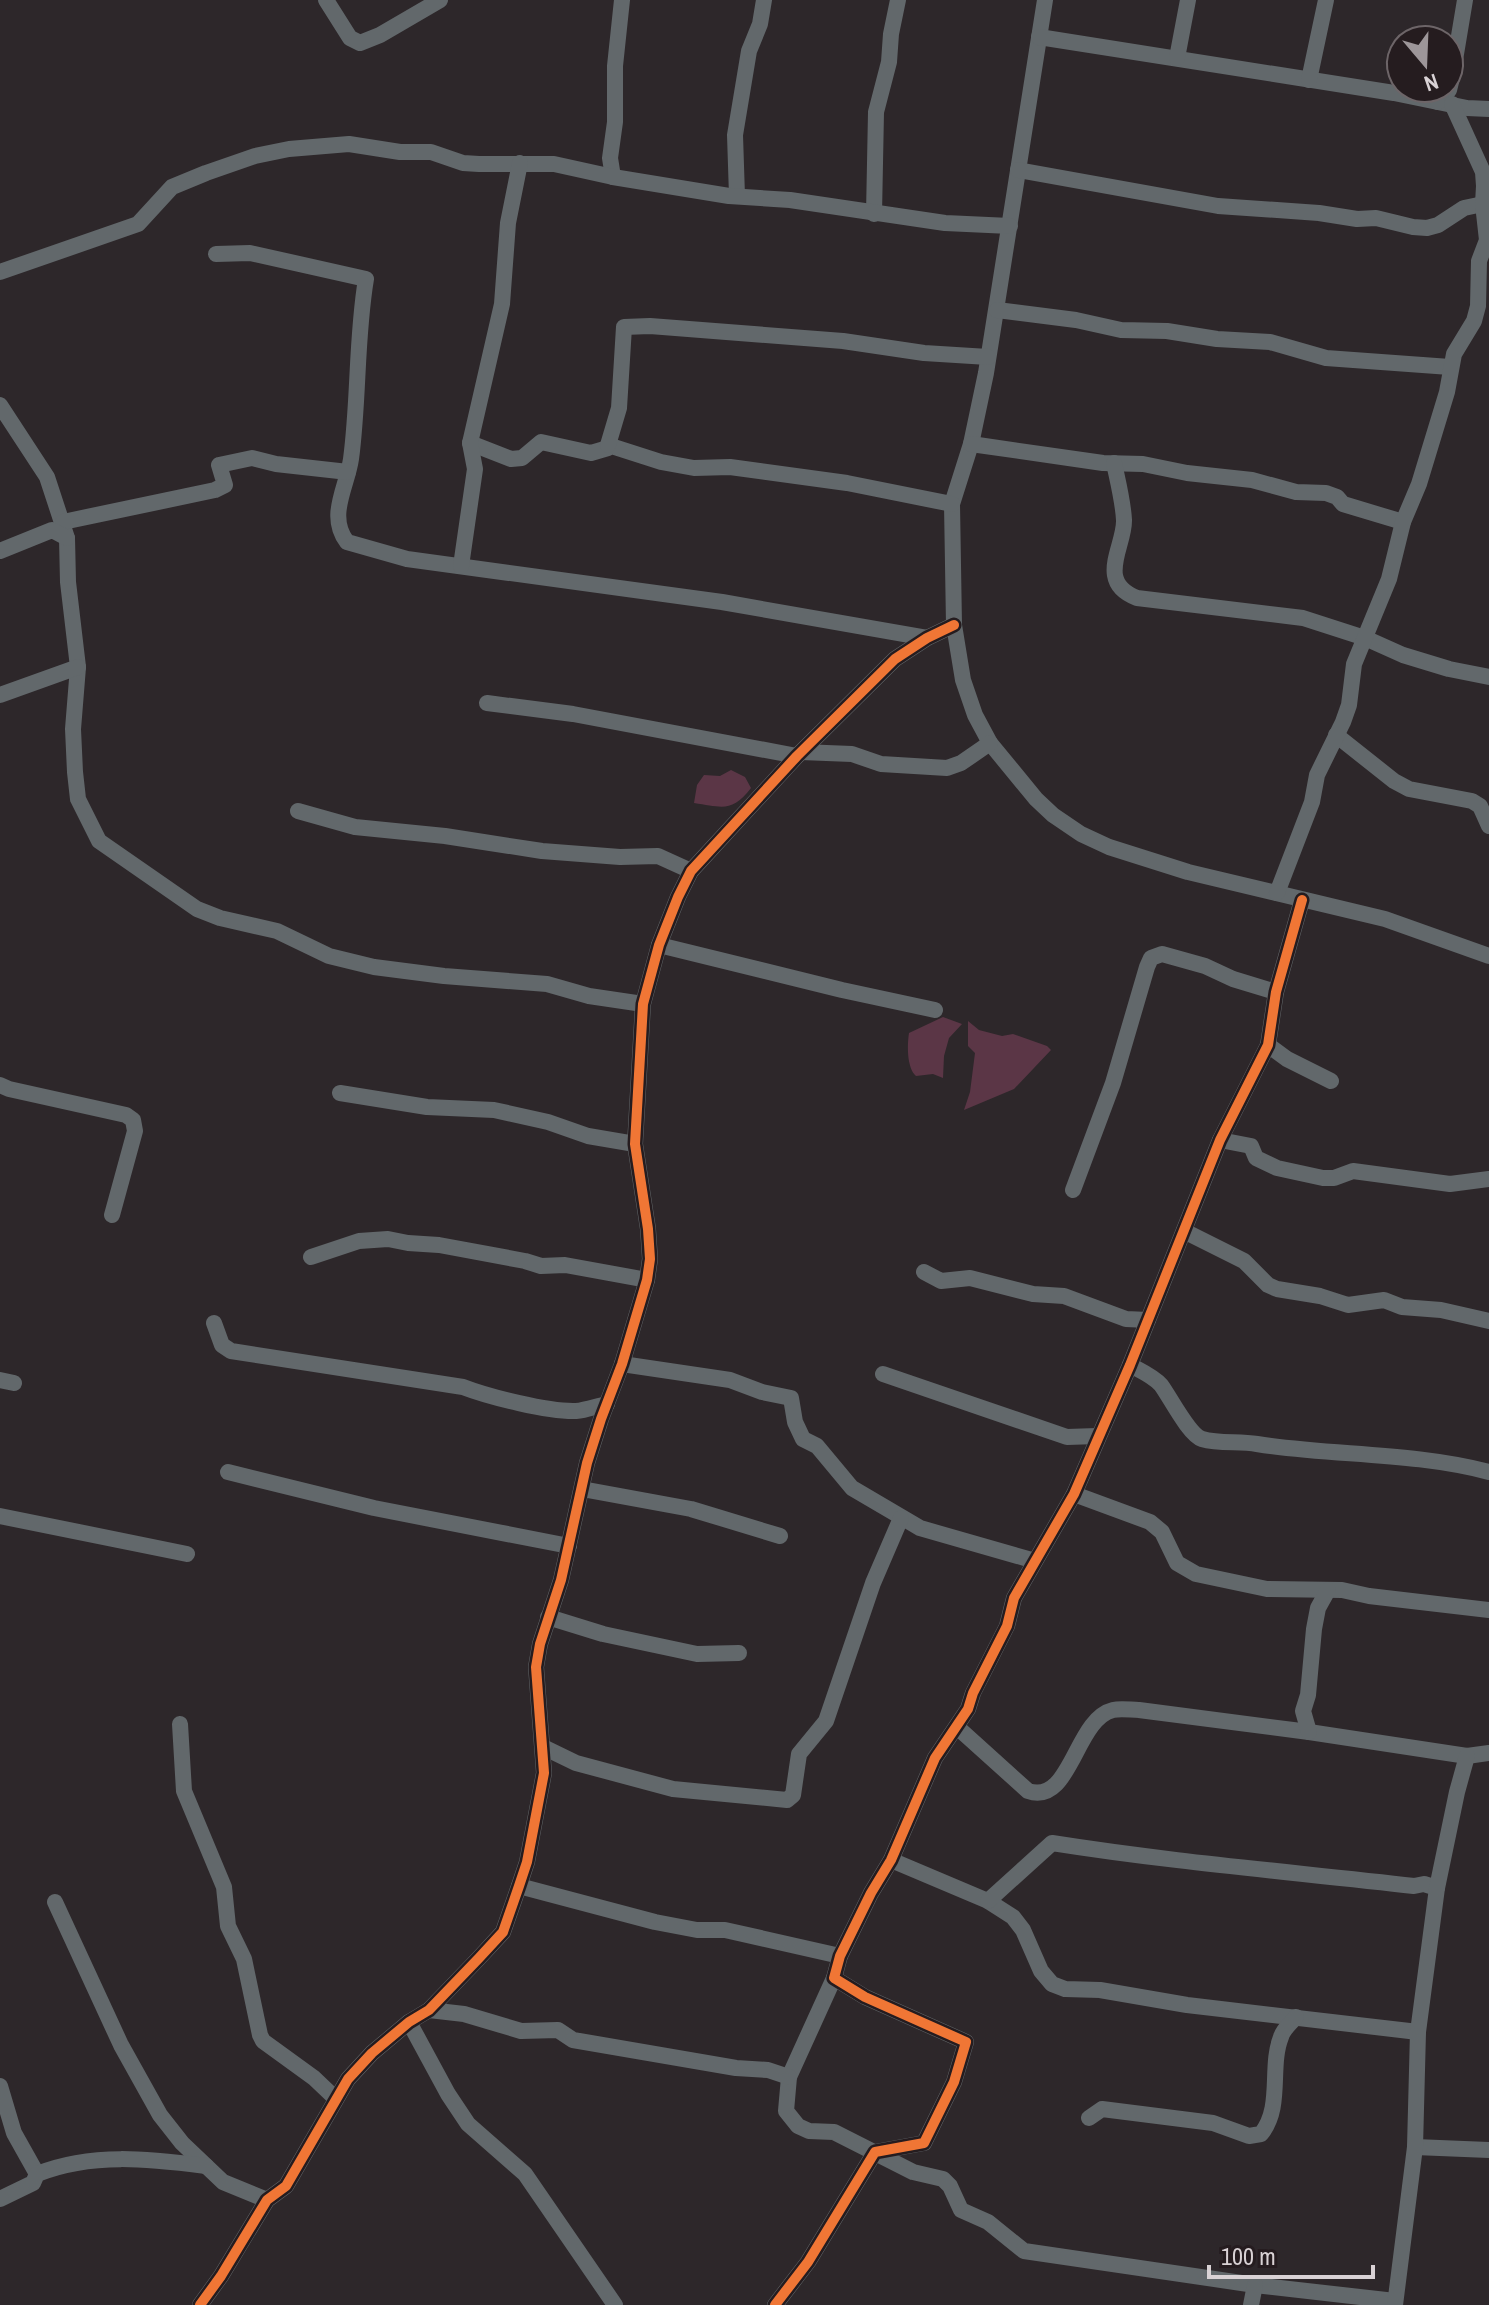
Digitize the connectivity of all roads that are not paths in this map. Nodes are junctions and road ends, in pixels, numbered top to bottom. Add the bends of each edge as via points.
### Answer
1 (326, 0) edge
2 (440, 0) edge
3 (622, 0) edge
4 (764, 0) edge
5 (898, 0) edge
6 (1045, 0) edge
7 (1188, 0) edge
8 (1326, 0) edge
9 (1465, 0) edge
10 (1461, 24) edge
11 (1039, 37) junction
12 (1177, 58) junction
13 (1309, 80) junction
14 (1385, 93) edge
15 (1446, 104) edge
16 (1452, 104) edge
17 (1489, 109) edge
18 (520, 163) junction
19 (1484, 166) edge
20 (1018, 170) junction
21 (613, 177) junction
22 (737, 196) junction
23 (1483, 204) junction
24 (874, 214) junction
25 (1010, 226) junction
26 (216, 254) dead end
27 (0, 272) edge
28 (997, 310) junction
29 (988, 357) junction
30 (1450, 367) junction
31 (0, 405) edge
32 (470, 443) junction
33 (971, 444) junction
34 (608, 445) junction
35 (1114, 463) junction
36 (348, 472) junction
37 (952, 504) junction
38 (1403, 522) junction
39 (65, 530) junction
40 (0, 551) edge
41 (461, 566) junction
42 (954, 625) junction
43 (927, 638) junction
44 (1367, 643) junction
45 (78, 667) junction
46 (1489, 677) edge
47 (0, 695) edge
48 (487, 703) dead end
49 (1336, 735) junction
50 (990, 743) junction
51 (799, 754) junction
52 (298, 811) dead end
53 (1489, 826) edge
54 (691, 871) junction
55 (1277, 893) junction
56 (1302, 900) junction
57 (659, 945) junction
58 (1489, 956) edge
59 (1276, 992) junction
60 (643, 1004) junction
61 (935, 1010) dead end
62 (1268, 1045) junction
63 (1331, 1081) dead end
64 (0, 1085) edge
65 (340, 1093) dead end
66 (1220, 1140) junction
67 (635, 1144) junction
68 (1489, 1179) edge
69 (1073, 1190) dead end
70 (112, 1215) dead end
71 (1184, 1231) junction
72 (311, 1257) dead end
73 (924, 1272) dead end
74 (647, 1280) junction
75 (1148, 1320) junction
76 (1489, 1321) edge
77 (214, 1323) dead end
78 (622, 1364) junction
79 (1130, 1365) junction
80 (883, 1374) dead end
81 (607, 1404) junction
82 (1097, 1436) junction
83 (228, 1472) dead end
84 (1489, 1472) edge
85 (582, 1489) junction
86 (1074, 1494) junction
87 (0, 1516) edge
88 (901, 1518) junction
89 (780, 1536) dead end
90 (569, 1546) junction
91 (187, 1554) dead end
92 (1035, 1561) junction
93 (1328, 1590) junction
94 (1489, 1610) edge
95 (548, 1617) junction
96 (739, 1653) dead end
97 (1303, 1711) junction
98 (180, 1724) dead end
99 (957, 1727) junction
100 (1279, 1729) junction
101 (1309, 1732) junction
102 (543, 1747) junction
103 (1489, 1753) edge
104 (1467, 1756) junction
105 (891, 1860) junction
106 (519, 1886) junction
107 (1437, 1888) junction
108 (988, 1901) junction
109 (55, 1902) dead end
110 (840, 1956) junction
111 (834, 1978) junction
112 (429, 2010) junction
113 (1296, 2017) junction
114 (409, 2022) junction
115 (1418, 2032) junction
116 (789, 2077) junction
117 (0, 2086) edge
118 (335, 2098) junction
119 (1089, 2118) dead end
120 (1415, 2147) junction
121 (1489, 2150) edge
122 (875, 2152) junction
123 (206, 2166) junction
124 (37, 2174) junction
125 (0, 2199) edge
126 (267, 2200) junction
127 (1255, 2285) junction
128 (1395, 2303) edge
129 (200, 2305) edge
130 (615, 2305) edge
131 (775, 2305) edge
132 (1251, 2305) edge

1 - 2 street via 350,38 360,43
3 - 21 street
4 - 22 street via 735,135
5 - 24 street via 876,112
6 - 11 street
7 - 12 street
8 - 13 street
9 - 10 street
11 - 12 street
11 - 20 street
12 - 13 street
13 - 14 street
15 - 19 street
16 - 17 street
18 - 21 street via 554,164
18 - 27 street via 463,163 431,152 349,144 255,156 172,187 138,224
18 - 32 street via 508,223 502,304
19 - 23 street
20 - 23 street via 1218,206 1376,218 1413,227 1438,225 1464,208
20 - 25 street
21 - 22 street
22 - 24 street
23 - 30 street via 1487,240 1479,261 1478,306
24 - 25 street
25 - 28 street
26 - 36 street via 250,253 366,279
28 - 29 street
28 - 30 street via 1121,330 1270,342 1326,358
29 - 33 street
29 - 34 street via 843,341 624,327 619,408
30 - 38 street via 1447,392
31 - 39 street via 47,477
32 - 34 street via 511,459 522,458 541,442 591,453
32 - 41 street via 475,469
33 - 35 street
33 - 37 street
34 - 37 street via 694,468 730,467 847,483
35 - 38 street via 1326,493 1343,504
35 - 44 street via 1124,522 1115,567 1126,594 1303,618
36 - 39 street via 252,458 219,465 225,485 215,490
36 - 41 street via 337,513 347,542 407,559
37 - 42 street
38 - 44 street
39 - 40 street via 48,530
39 - 45 street
41 - 43 street via 722,602
42 - 43 street
42 - 50 street via 968,699
43 - 51 street via 895,659
44 - 46 street
44 - 49 street via 1354,664 1349,705
45 - 47 street
45 - 60 street via 73,756 78,799 94,833 197,909 277,931 341,960 547,984
48 - 51 street
49 - 53 street via 1409,789 1472,801
49 - 55 street
50 - 51 street via 961,763 933,769 881,764 852,754
50 - 55 street via 1036,799 1081,834 1188,872
51 - 54 street
52 - 54 street via 355,827 542,851 658,856
54 - 57 street
55 - 56 street
56 - 58 street via 1385,919
56 - 59 street
57 - 60 street
57 - 61 street
59 - 62 street
59 - 69 street via 1162,954 1151,958
60 - 67 street
62 - 63 street
62 - 66 street
64 - 70 street via 133,1120 135,1131
65 - 67 street via 427,1107 494,1110
66 - 68 street via 1251,1146 1256,1158 1277,1168 1323,1178 1353,1171 1450,1184
66 - 71 street
67 - 74 street via 648,1229
71 - 75 street
71 - 76 street via 1244,1261 1277,1289 1348,1305 1384,1300
72 - 74 street via 359,1241 388,1239
73 - 75 street via 941,1281 970,1278 1064,1296 1126,1319
74 - 78 street
75 - 79 street
77 - 81 street via 222,1345 231,1351 463,1387 562,1410
78 - 81 street
78 - 88 street via 730,1380 791,1398 803,1439 817,1446 852,1488
79 - 82 street
79 - 84 street via 1160,1384 1201,1439
80 - 82 street via 1067,1437
81 - 85 street
82 - 86 street
83 - 90 street via 374,1508
85 - 89 street via 691,1509
85 - 90 street
86 - 92 street
86 - 93 street via 1150,1522 1162,1532 1177,1563 1196,1574 1267,1589
87 - 91 street
88 - 92 street via 950,1538
88 - 102 street via 826,1721 799,1754 795,1788 787,1800 673,1789 576,1763
90 - 95 street
92 - 99 street
93 - 94 street
93 - 97 street via 1318,1608
95 - 96 street via 697,1654
95 - 102 street via 536,1667
97 - 100 street
97 - 101 street
98 - 118 street via 184,1791 224,1887 228,1926 244,1959 260,2035
99 - 100 street via 1028,1791 1039,1794 1061,1778 1091,1727 1114,1709
99 - 105 street via 935,1758
100 - 101 street
101 - 104 street
102 - 106 street via 537,1817
103 - 104 street
104 - 107 street
105 - 108 street
105 - 110 street
106 - 110 street via 655,1922 725,1930
106 - 112 street via 503,1932
107 - 108 street via 1052,1843
107 - 115 street
108 - 113 street via 1013,1917 1041,1971 1065,1989
109 - 123 street via 141,2084 182,2143
110 - 111 street
111 - 116 street
111 - 122 street via 966,2042 954,2082 924,2143
112 - 114 street
112 - 116 street
113 - 115 street
113 - 119 street via 1280,2037 1268,2126 1261,2134 1102,2109
114 - 118 street via 372,2053
114 - 130 street via 468,2124 525,2174
115 - 120 street
116 - 122 street via 786,2111 798,2126 834,2132
117 - 124 street via 14,2133
118 - 126 street via 286,2186
120 - 121 street
120 - 128 street
122 - 127 street via 913,2172 943,2179 961,2210 988,2222 1024,2251
122 - 131 street via 808,2262
123 - 124 street via 111,2160 65,2163
123 - 126 street via 223,2182
124 - 125 street via 33,2183
126 - 129 street
127 - 128 street
127 - 132 street

